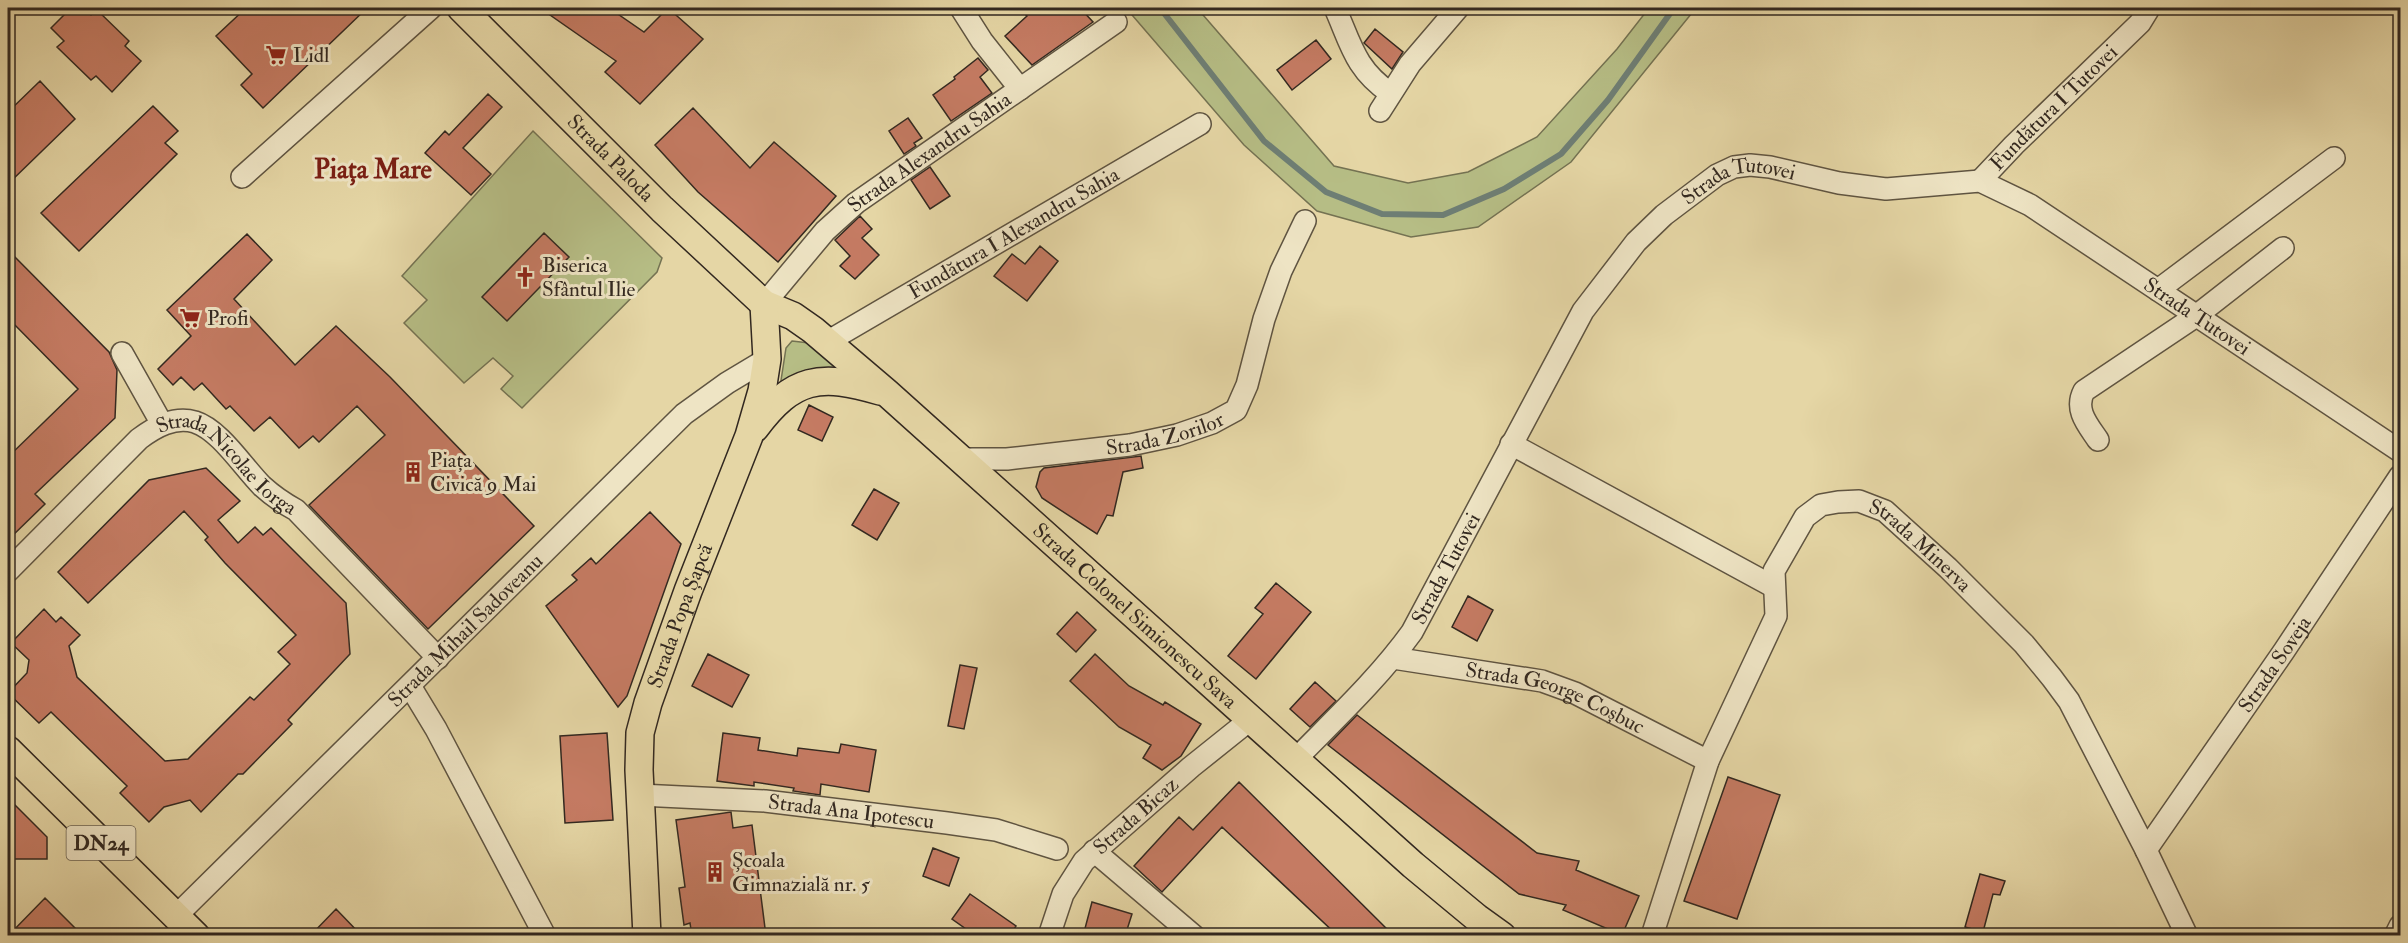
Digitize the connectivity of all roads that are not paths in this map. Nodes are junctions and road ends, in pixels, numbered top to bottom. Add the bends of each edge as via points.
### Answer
1 (431, 8) edge
2 (461, 8) edge
3 (961, 8) edge
4 (1335, 8) edge
5 (1458, 8) edge
6 (2146, 8) edge
7 (1116, 22) dead end
8 (1020, 89) junction
9 (1200, 124) dead end
10 (2334, 158) dead end
11 (242, 177) dead end
12 (1980, 181) junction
13 (1305, 222) dead end
14 (2283, 248) dead end
15 (2158, 290) junction
16 (764, 304) junction
17 (2196, 316) junction
18 (827, 342) junction
19 (122, 353) dead end
20 (766, 359) junction
21 (887, 393) junction
22 (162, 424) junction
23 (749, 436) junction
24 (2098, 440) dead end
25 (1511, 444) junction
26 (2400, 452) edge
27 (961, 459) junction
28 (2400, 476) edge
29 (8, 571) edge
30 (1774, 587) junction
31 (438, 658) junction
32 (1393, 658) junction
33 (410, 686) junction
34 (1251, 720) junction
35 (8, 750) edge
36 (1296, 759) junction
37 (1708, 761) junction
38 (640, 795) junction
39 (1057, 849) dead end
40 (2146, 850) junction
41 (1094, 851) junction
42 (175, 916) junction
43 (2400, 926) edge
44 (196, 936) edge
45 (545, 936) edge
46 (647, 936) edge
47 (1049, 936) edge
48 (1194, 936) edge
49 (1502, 936) edge
50 (1652, 936) edge
51 (2187, 936) edge
52 (2395, 936) edge

1 - 11 street
2 - 16 main road, Strada Paloda via 662,209
3 - 8 street
4 - 5 street via 1357,61 1385,102 1410,64
6 - 12 street, Fundătura I Tutovei via 2140,23
7 - 8 street, Strada Alexandru Sahia
8 - 16 street, Strada Alexandru Sahia via 856,203 825,231
9 - 18 street, Fundătura I Alexandru Sahia
10 - 15 street
12 - 15 street, Strada Tutovei via 2030,205
12 - 25 street, Strada Tutovei via 1886,189 1750,165 1717,175 1664,215 1609,274 1583,311
13 - 27 street, Strada Zorilor via 1281,271 1236,410 1176,435 1130,444 1006,459
14 - 17 street
15 - 17 street, Strada Tutovei
16 - 18 main road, Strada Colonel Simionescu Sava via 793,316
16 - 20 main road, Strada Popa Șapcă
17 - 24 street via 2084,391 2080,412
17 - 26 street, Strada Tutovei
18 - 21 main road, Strada Colonel Simionescu Sava
19 - 22 street
20 - 23 main road, Strada Popa Șapcă
20 - 31 street, Strada Mihail Sadoveanu via 684,414
21 - 23 main road via 835,380 814,381 788,392 771,406
21 - 27 main road, Strada Colonel Simionescu Sava
22 - 29 street, Strada Nicolae Iorga via 114,462
22 - 31 street, Strada Nicolae Iorga via 194,422 211,430 278,501 296,510
23 - 38 main road, Strada Popa Șapcă via 648,703 640,733
25 - 30 street
25 - 32 street, Strada Tutovei via 1412,632
27 - 34 main road, Strada Colonel Simionescu Sava
28 - 40 street, Strada Soveja
30 - 37 street, Strada Minerva via 1776,616
30 - 40 street, Strada Minerva via 1774,571 1805,517 1821,505 1858,501 1884,512 1948,568 2052,678 2069,702
31 - 33 street, Strada Mihail Sadoveanu
32 - 36 street, Strada Tutovei
32 - 37 street, Strada George Coșbuc via 1542,681 1575,693
33 - 42 street, Strada Mihail Sadoveanu
33 - 45 street
34 - 36 main road, Strada Colonel Simionescu Sava
34 - 41 street, Strada Bicaz
35 - 42 main road, DN24
36 - 49 main road, Strada Colonel Simionescu Sava via 1413,865
37 - 50 street, Strada Minerva
38 - 39 street, Strada Ana Ipotescu via 765,801 948,823 996,830
38 - 46 main road, Strada Popa Șapcă
40 - 51 street, Strada Minerva
41 - 47 street, Strada Bicaz via 1063,894
41 - 48 street
42 - 44 main road, DN24
43 - 52 street

